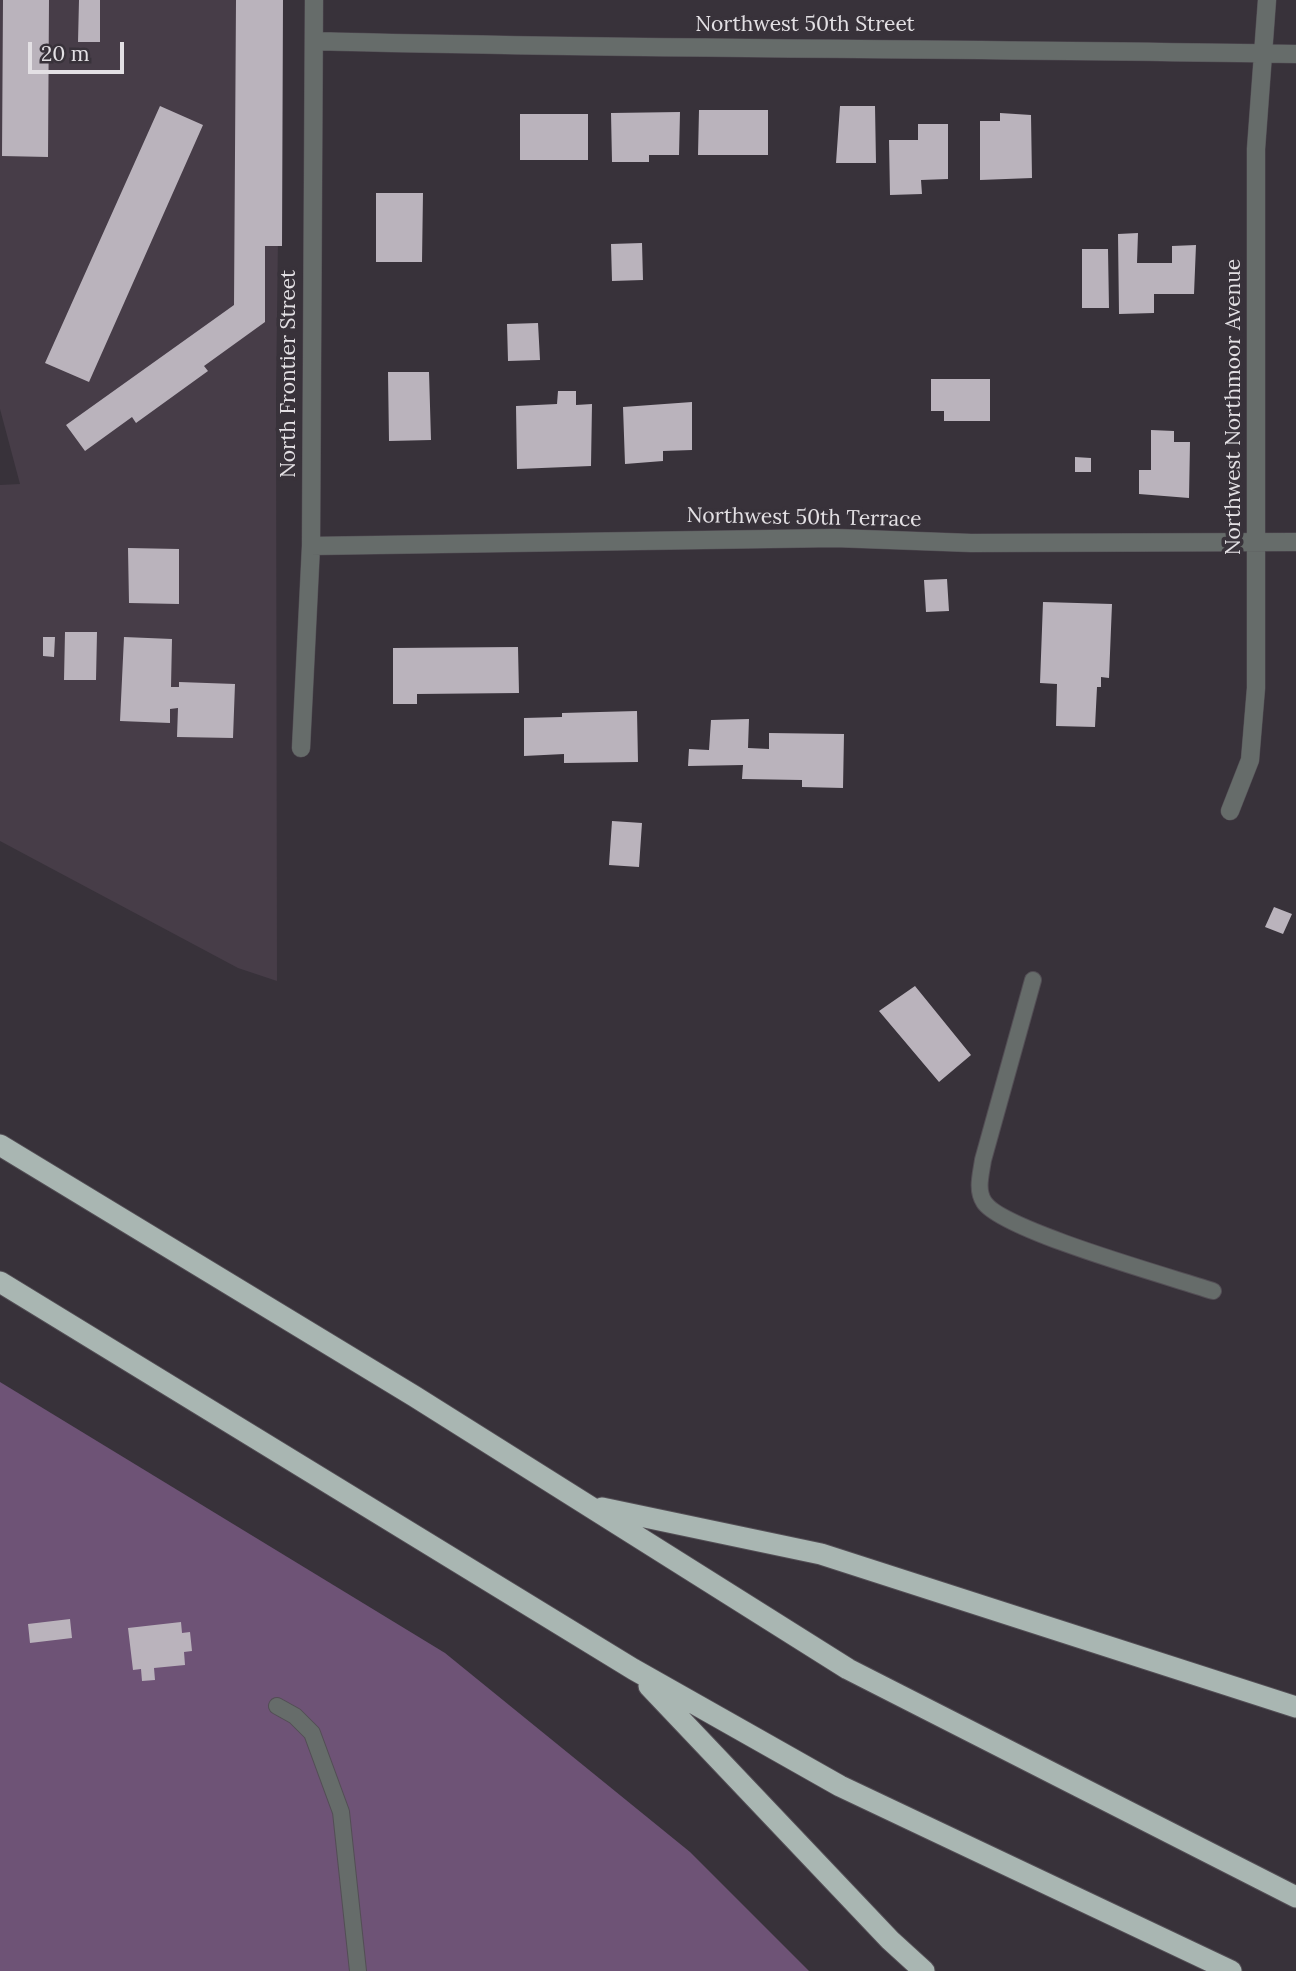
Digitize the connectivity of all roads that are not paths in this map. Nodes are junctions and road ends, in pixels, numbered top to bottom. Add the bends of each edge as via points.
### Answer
1 (314, 0) edge
2 (1267, 0) edge
3 (314, 41) junction
4 (1264, 54) junction
5 (1296, 54) edge
6 (1257, 542) junction
7 (1296, 542) edge
8 (311, 546) junction
9 (301, 748) dead end
10 (1230, 811) dead end
11 (1032, 980) dead end
12 (0, 1145) edge
13 (0, 1282) edge
14 (1213, 1291) dead end
15 (586, 1504) junction
16 (633, 1670) junction
17 (277, 1706) dead end
18 (1296, 1707) edge
19 (1296, 1897) edge
20 (358, 1971) edge
21 (924, 1971) edge
22 (1231, 1971) edge

1 - 3 street, North Frontier Street
2 - 4 street, Northwest Northmoor Avenue
3 - 4 street, Northwest 50th Street
3 - 8 street, North Frontier Street
4 - 5 street, Northwest 50th Street
4 - 6 street, Northwest Northmoor Avenue via 1256,149
6 - 7 street, Northwest 50th Terrace
6 - 8 street, Northwest 50th Terrace via 971,543 835,538
6 - 10 street, Northwest Northmoor Avenue via 1256,688 1250,760
8 - 9 street, North Frontier Street
11 - 14 lane via 983,1160 979,1189 985,1204 1029,1230
12 - 15 highway
13 - 16 highway
15 - 18 highway via 821,1554
15 - 19 highway via 848,1669
16 - 21 highway
16 - 22 highway via 840,1786
17 - 20 lane via 312,1733 341,1812

